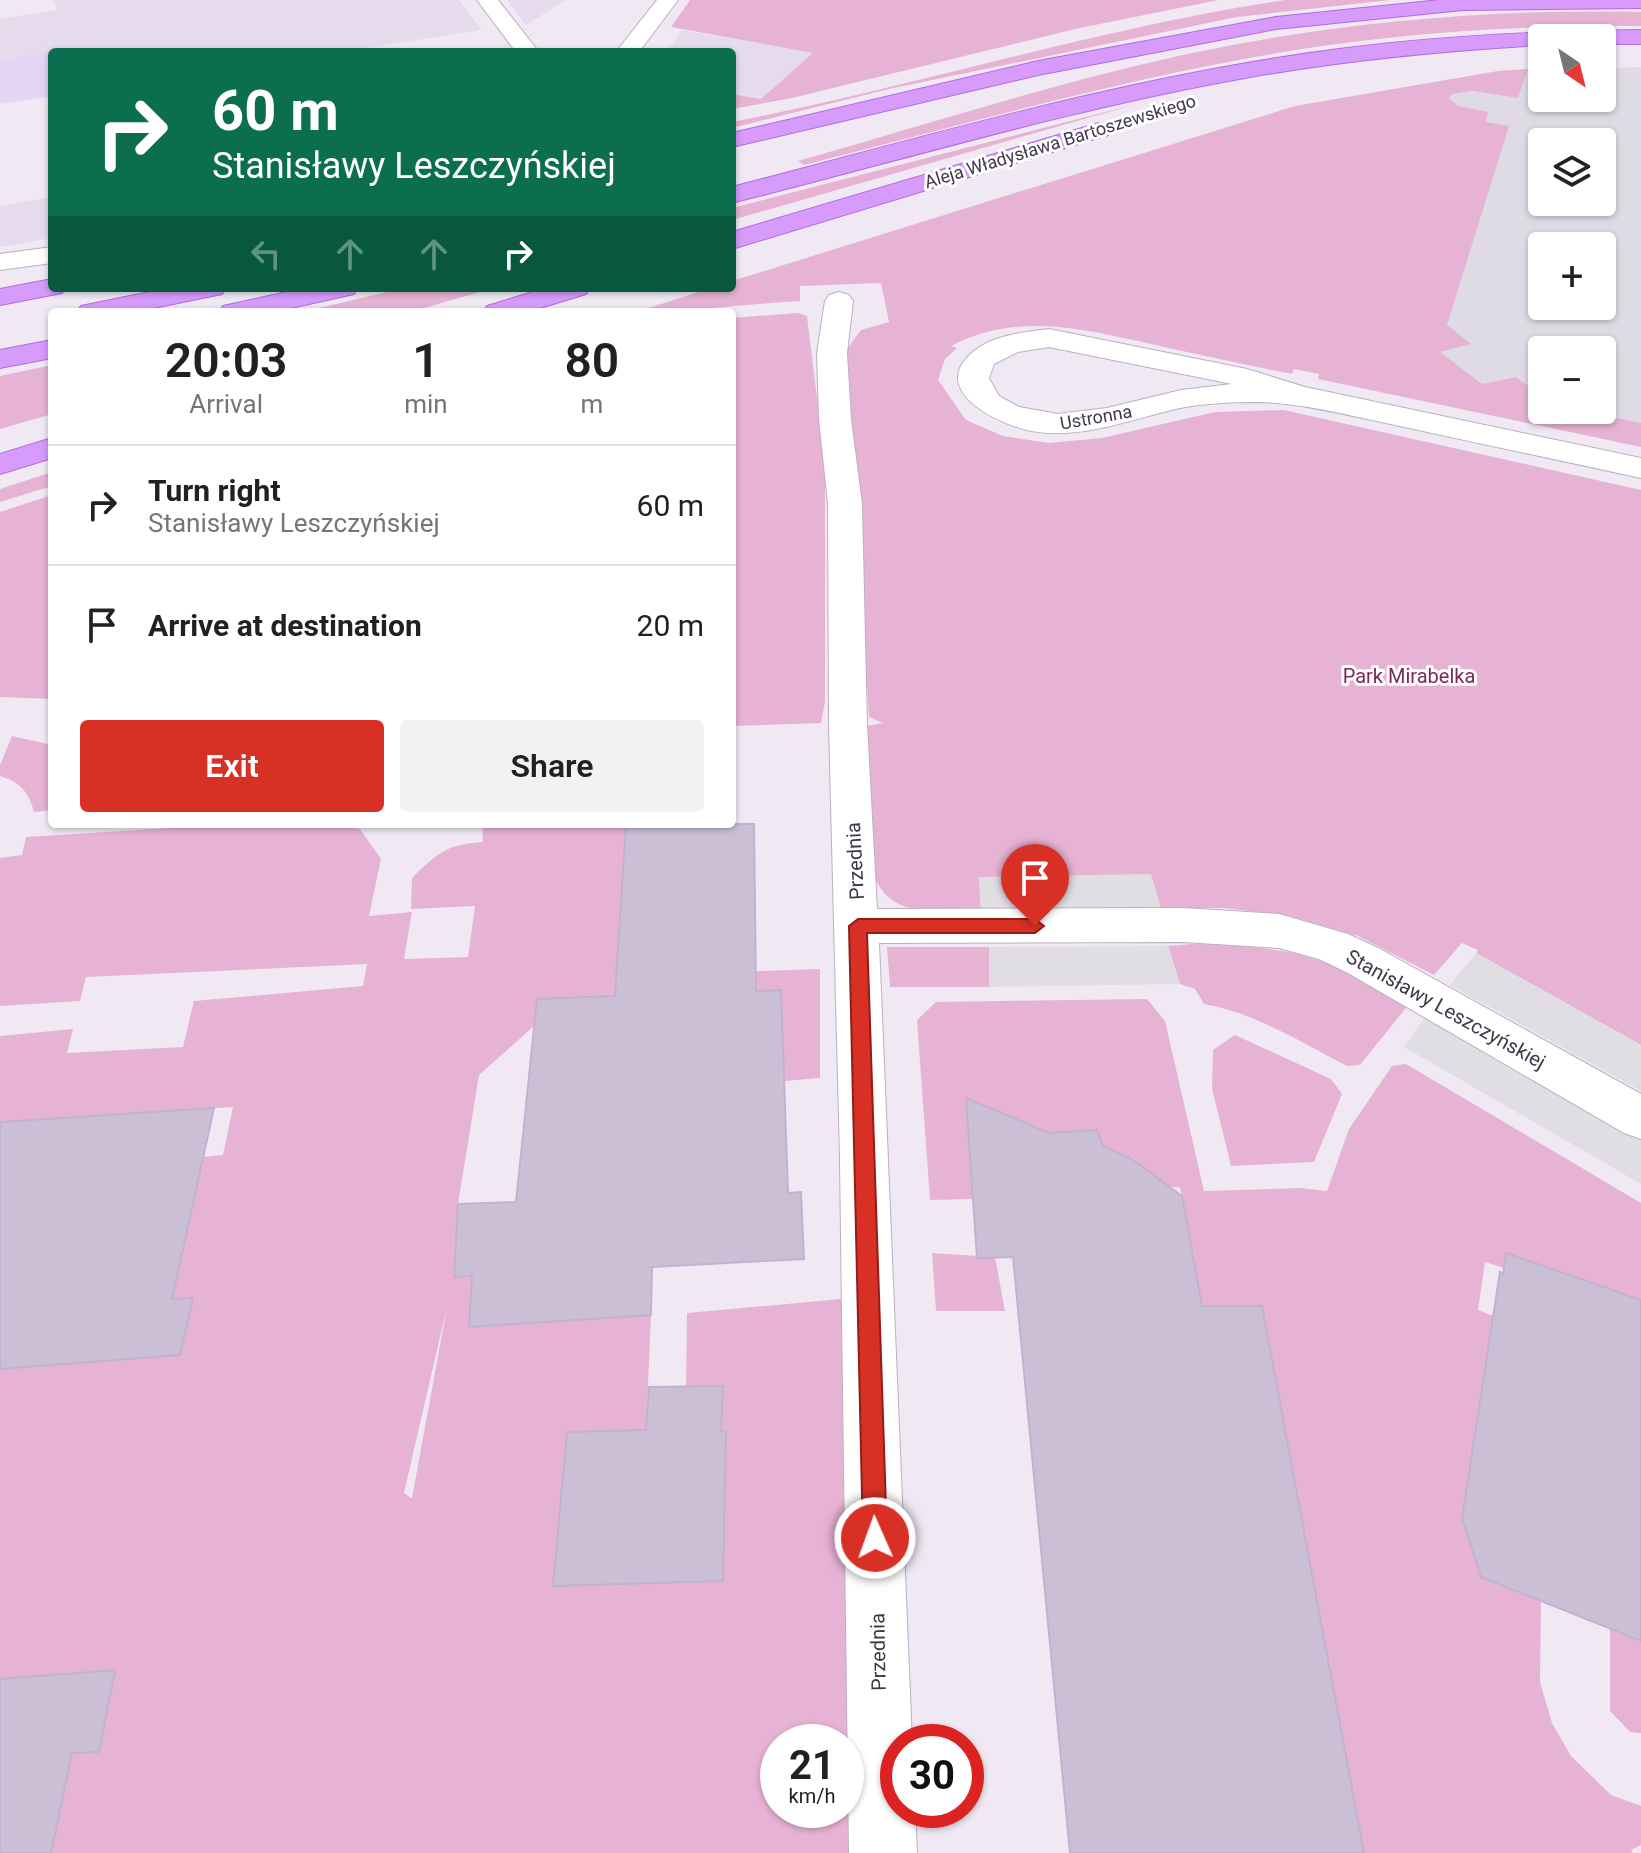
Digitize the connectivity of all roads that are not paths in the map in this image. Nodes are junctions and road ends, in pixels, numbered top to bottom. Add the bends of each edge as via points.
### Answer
1 (487, 0) edge
2 (668, 0) edge
3 (1641, 2) edge
4 (1616, 37) edge
5 (1641, 37) edge
6 (1528, 39) edge
7 (1179, 40) junction
8 (525, 48) edge
9 (630, 48) edge
10 (1391, 51) junction
11 (736, 139) edge
12 (836, 140) dead end
13 (736, 194) edge
14 (736, 240) edge
15 (48, 256) edge
16 (0, 262) edge
17 (48, 288) edge
18 (192, 292) edge
19 (326, 292) edge
20 (563, 292) edge
21 (0, 297) edge
22 (839, 301) dead end
23 (111, 308) edge
24 (252, 308) edge
25 (510, 308) edge
26 (48, 350) edge
27 (0, 359) edge
28 (1297, 395) junction
29 (48, 430) edge
30 (0, 441) edge
31 (48, 449) edge
32 (0, 464) edge
33 (1641, 468) edge
34 (858, 926) junction
35 (1641, 1118) edge
36 (883, 1853) edge

1 - 8 street
2 - 9 street
3 - 7 main road via 1402,9
4 - 5 main road, Aleja Władysława Bartoszewskiego
6 - 10 main road, Aleja Władysława Bartoszewskiego
7 - 11 main road
7 - 12 main road
10 - 13 main road, Aleja Władysława Bartoszewskiego via 1134,94
10 - 14 main road, Aleja Władysława Bartoszewskiego via 1265,80
15 - 16 street
17 - 21 main road
18 - 23 main road
19 - 24 main road
20 - 25 main road
22 - 34 street, Przednia via 832,353 845,504
26 - 27 main road
28 - 28 street, Ustronna via 1247,378 1049,338 992,350 976,365 973,381 980,397 998,410 1049,425 1087,422 1204,395
28 - 33 street, Ustronna
29 - 30 main road
31 - 32 main road
34 - 35 street, Stanisławy Leszczyńskiej via 1183,925 1279,931 1364,961
34 - 36 street, Przednia

